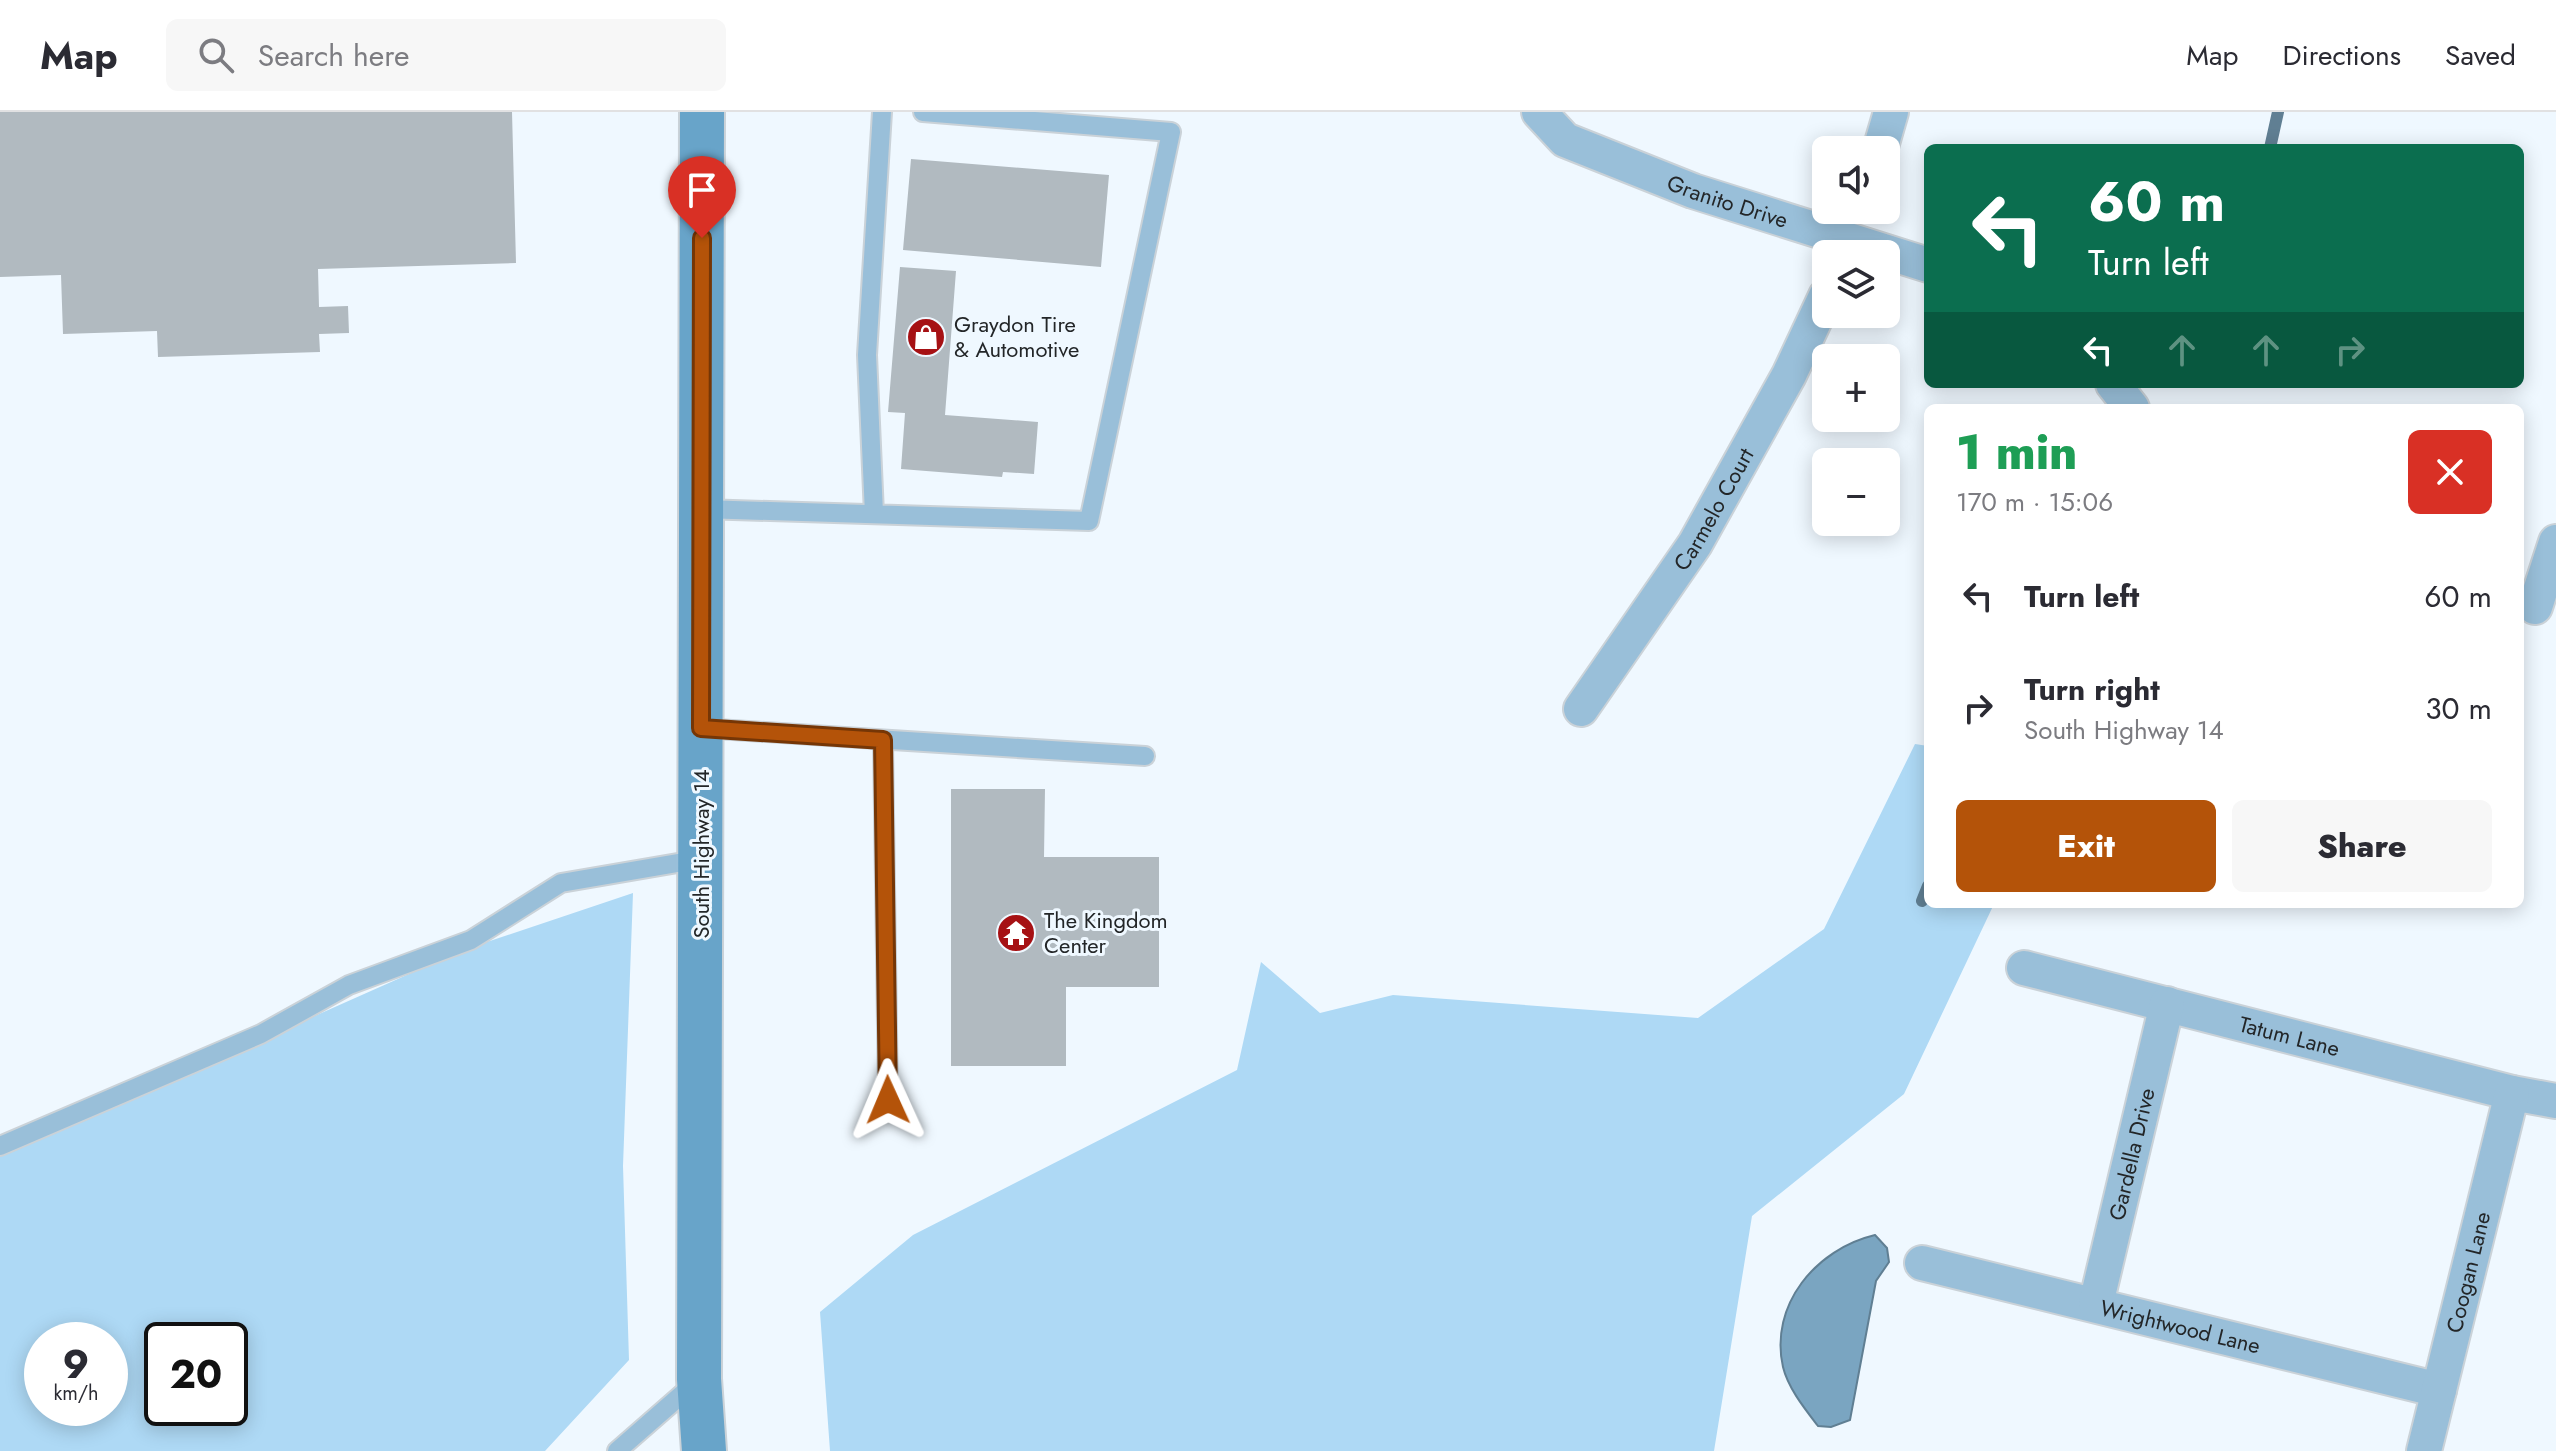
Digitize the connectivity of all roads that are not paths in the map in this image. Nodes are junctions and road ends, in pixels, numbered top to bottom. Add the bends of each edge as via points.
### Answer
1 (702, 112) edge
2 (882, 112) edge
3 (923, 112) edge
4 (1539, 112) edge
5 (1891, 112) edge
6 (1884, 136) edge
7 (1854, 234) edge
8 (1924, 263) edge
9 (1812, 326) edge
10 (2116, 388) edge
11 (2129, 404) edge
12 (702, 509) junction
13 (874, 514) junction
14 (2556, 542) edge
15 (2537, 607) edge
16 (1581, 709) dead end
17 (701, 728) junction
18 (883, 740) junction
19 (1145, 756) dead end
20 (701, 859) junction
21 (2024, 968) dead end
22 (2167, 1004) junction
23 (2512, 1093) junction
24 (888, 1100) dead end
25 (2556, 1101) edge
26 (0, 1146) edge
27 (1922, 1263) dead end
28 (2096, 1304) junction
29 (699, 1379) junction
30 (2439, 1390) junction
31 (617, 1451) edge
32 (704, 1451) edge
33 (2424, 1451) edge

1 - 12 main road, South Highway 14
2 - 13 lane via 867,355
3 - 13 lane via 1171,132 1089,521
4 - 7 street, Granito Drive via 1565,140 1693,191
5 - 6 street
7 - 8 street, Granito Drive
9 - 16 street, Carmelo Court via 1695,544
10 - 11 street
12 - 13 lane
12 - 17 main road, South Highway 14
14 - 15 street
17 - 18 lane
17 - 20 main road, South Highway 14
18 - 19 lane
18 - 24 lane
20 - 26 lane via 561,883 471,940 349,985 261,1034
20 - 29 main road, South Highway 14
21 - 22 street, Tatum Lane
22 - 23 street, Tatum Lane
22 - 28 street, Gardella Drive
23 - 25 street, Tatum Lane
23 - 30 street, Coogan Lane
27 - 28 street, Wrightwood Lane
28 - 30 street, Wrightwood Lane
29 - 31 lane
29 - 32 main road, South Highway 14
30 - 33 street, Coogan Lane

